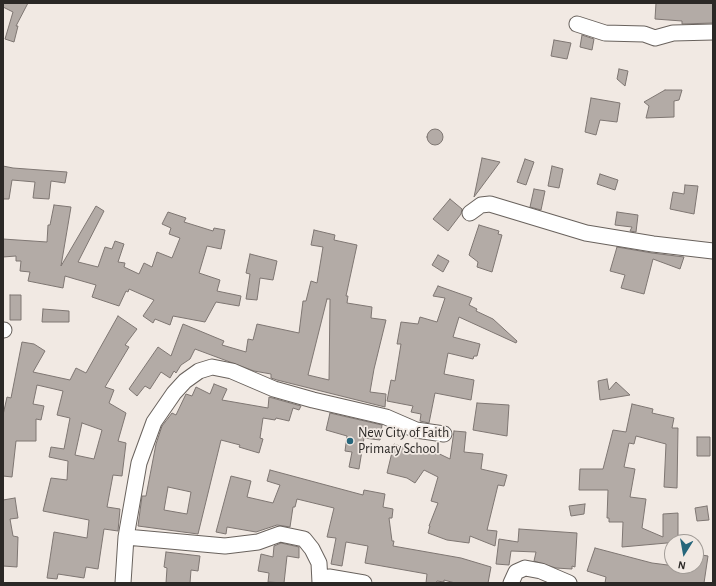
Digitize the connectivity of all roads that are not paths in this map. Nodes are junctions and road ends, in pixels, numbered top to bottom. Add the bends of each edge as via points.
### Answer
1 (576, 24) dead end
2 (713, 32) edge
3 (470, 212) dead end
4 (713, 251) edge
5 (444, 434) dead end
6 (126, 537) junction
7 (321, 581) edge
8 (123, 583) edge
9 (364, 583) edge
10 (511, 583) edge
11 (569, 583) edge

1 - 2 street via 606,33 644,34 655,38 673,33
3 - 4 street via 481,205 490,204 586,233
5 - 6 street via 416,430 386,417 282,392 232,371 212,367 199,371 174,393 154,422 139,463
6 - 7 street via 224,546 258,542 280,534 304,539 319,564
6 - 8 street
7 - 9 street via 329,577
10 - 11 street via 516,572 525,568 541,571

